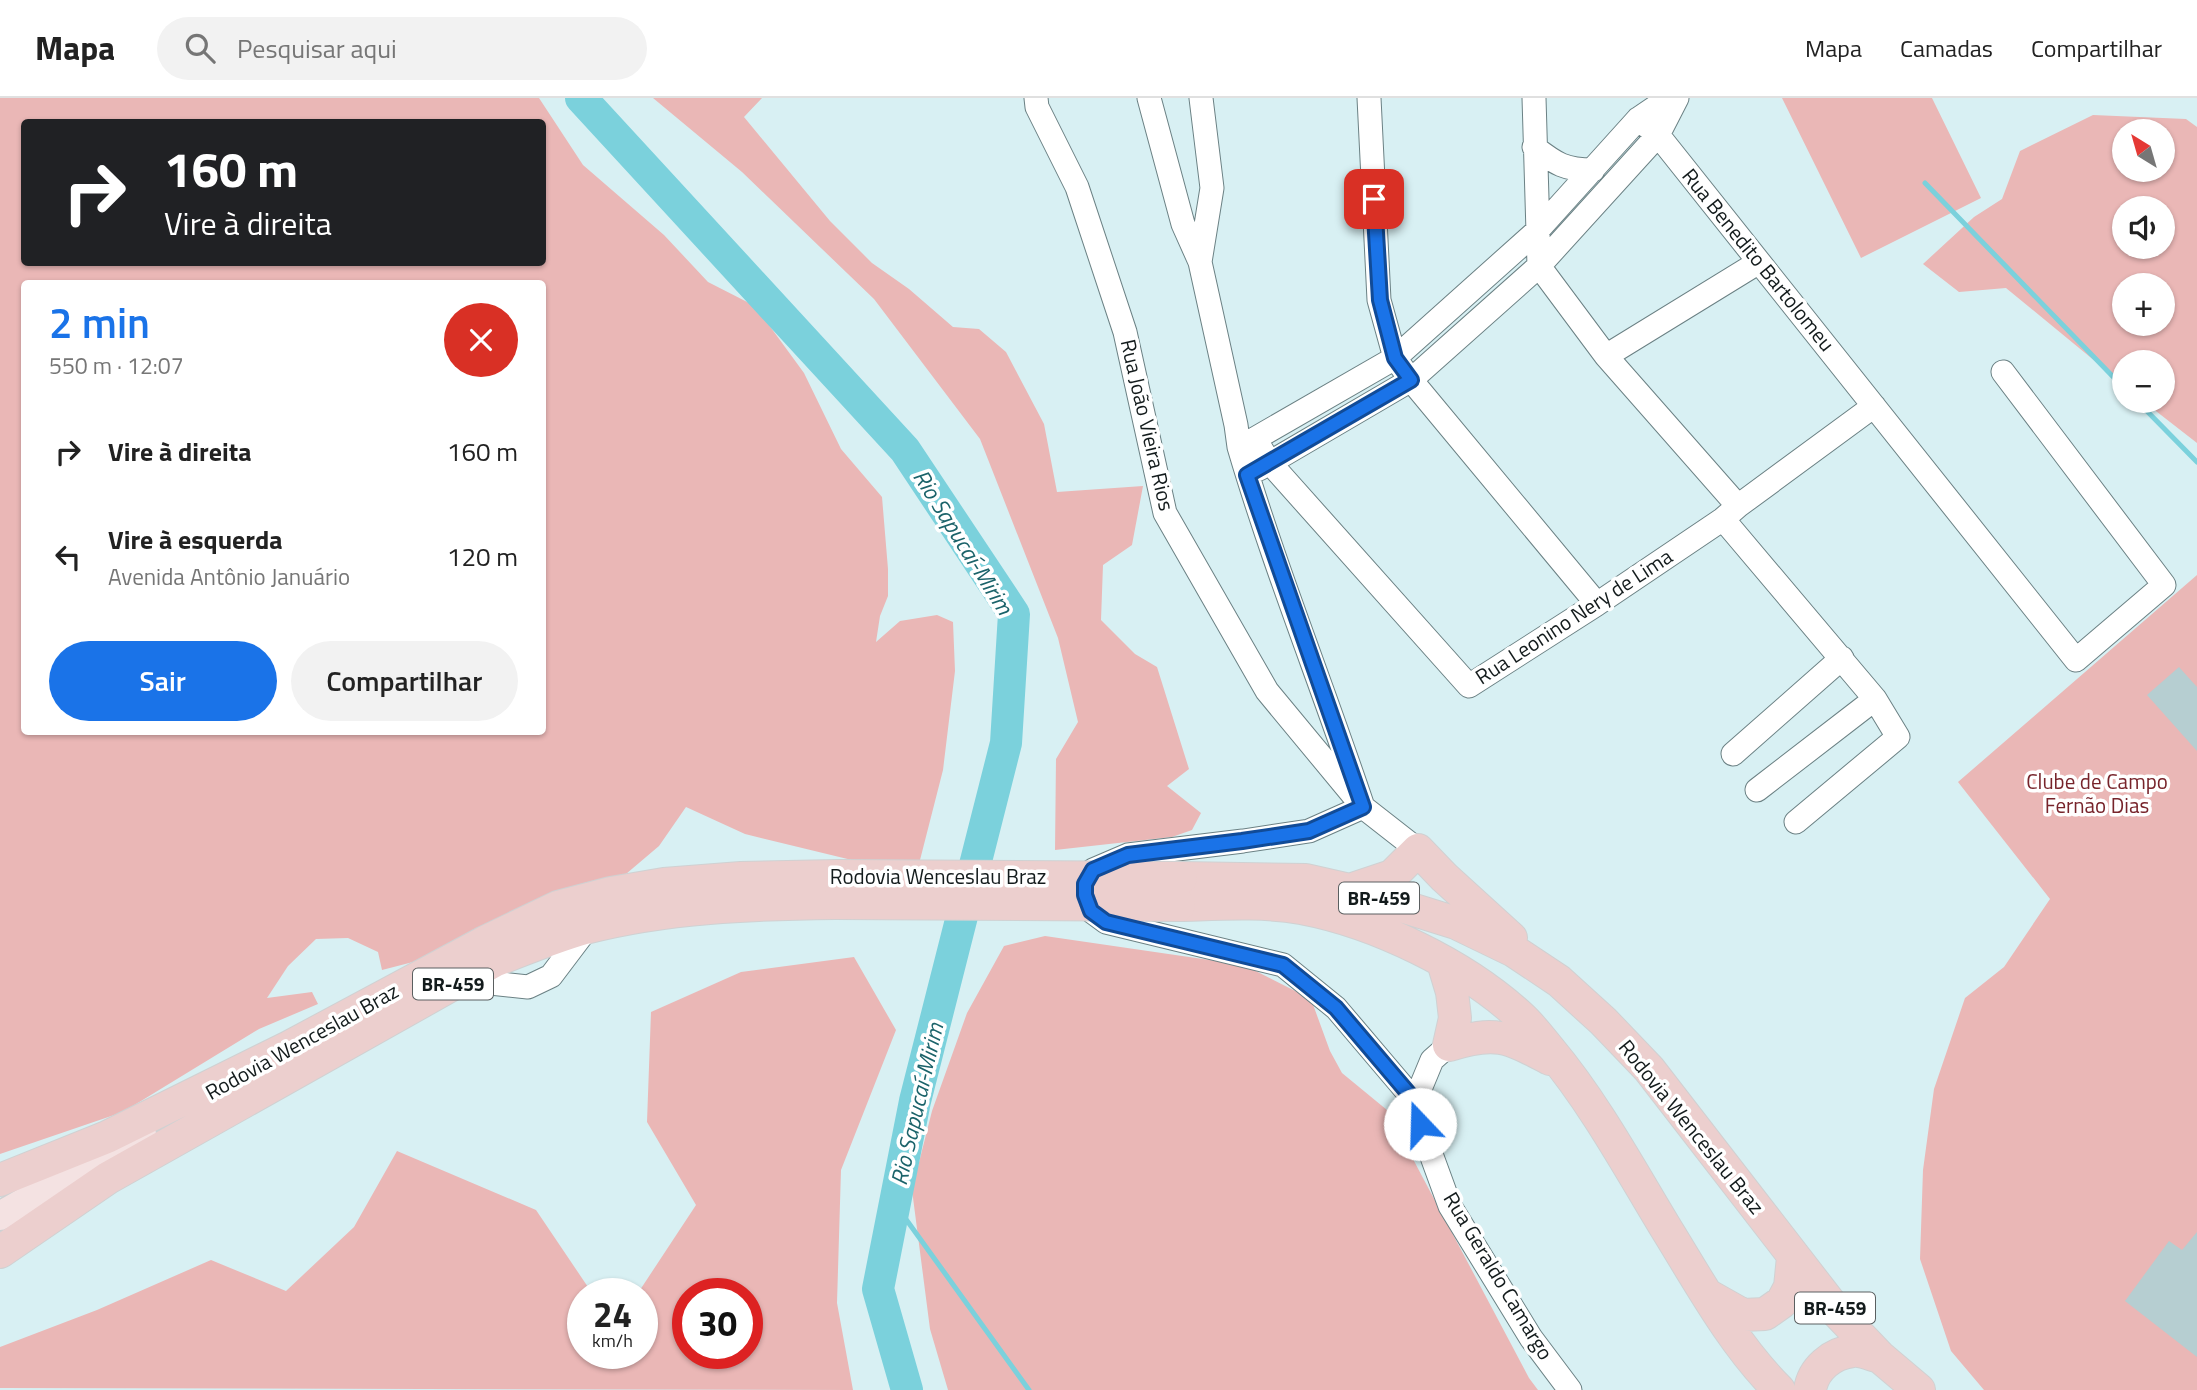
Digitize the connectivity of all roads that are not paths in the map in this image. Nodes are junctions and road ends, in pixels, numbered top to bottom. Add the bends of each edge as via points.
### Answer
1 (1036, 98) edge
2 (1149, 98) edge
3 (1201, 98) edge
4 (1369, 98) edge
5 (1534, 98) edge
6 (1669, 98) edge
7 (1677, 98) edge
8 (1637, 119) junction
9 (1658, 135) junction
10 (1534, 147) junction
11 (1593, 170) junction
12 (1537, 231) junction
13 (1200, 262) junction
14 (1759, 262) junction
15 (1539, 266) junction
16 (1606, 356) junction
17 (1395, 358) junction
18 (2003, 372) dead end
19 (1411, 380) junction
20 (1874, 406) junction
21 (1247, 443) junction
22 (1270, 463) junction
23 (1247, 475) junction
24 (1730, 512) junction
25 (1597, 604) junction
26 (1842, 658) junction
27 (1875, 699) junction
28 (1733, 754) dead end
29 (1757, 790) dead end
30 (1363, 807) junction
31 (1796, 822) dead end
32 (1418, 850) junction
33 (837, 889) junction
34 (1350, 890) junction
35 (1180, 892) junction
36 (1443, 962) junction
37 (1559, 981) junction
38 (1449, 1045) junction
39 (289, 1047) junction
40 (1562, 1065) junction
41 (1415, 1101) junction
42 (108, 1178) junction
43 (0, 1180) edge
44 (0, 1216) edge
45 (0, 1240) edge
46 (0, 1252) edge
47 (1793, 1257) junction
48 (1707, 1294) junction
49 (1880, 1357) junction
50 (1570, 1390) edge
51 (1779, 1390) edge
52 (1810, 1390) edge
53 (1919, 1390) edge

1 - 30 street, Rua João Vieira Rios via 1077,187 1125,332 1165,513 1268,691
2 - 13 street via 1183,224
3 - 13 street via 1212,188
4 - 17 street via 1380,300
5 - 10 street
6 - 8 street
7 - 9 street
8 - 9 street, Rua Benedito Bartolomeu
8 - 11 street
9 - 14 street, Rua Benedito Bartolomeu
9 - 15 street
10 - 11 street via 1557,164
10 - 12 street
11 - 12 street
12 - 15 street
12 - 17 street
13 - 21 street via 1236,425
14 - 16 street
14 - 20 street, Rua Benedito Bartolomeu
15 - 16 street
15 - 19 street
16 - 24 street
17 - 19 street
17 - 21 street
18 - 20 street, Rua Benedito Bartolomeu via 2164,585 2076,660
19 - 22 street
19 - 25 street
20 - 24 street, Rua Leonino Nery de Lima
21 - 22 street, Rua Leonino Nery de Lima
21 - 23 street
22 - 23 street
22 - 25 street, Rua Leonino Nery de Lima via 1469,686
23 - 30 street
24 - 25 street, Rua Leonino Nery de Lima
24 - 26 street
26 - 27 street
26 - 28 street
27 - 29 street
27 - 31 street via 1898,737
30 - 32 street, Rua João Vieira Rios
30 - 41 street via 1309,831 1128,855 1093,870 1085,895 1091,911 1106,922 1283,965 1336,1008
32 - 34 highway via 1392,876
32 - 37 highway
33 - 35 highway, Rodovia Wenceslau Braz / BR-459, bridge
33 - 39 highway, Rodovia Wenceslau Braz / BR-459 via 741,878 664,884 558,907
33 - 42 highway, Rodovia Wenceslau Braz / BR-459 via 588,927 494,961
34 - 35 highway, Rodovia Wenceslau Braz / BR-459 via 1306,880
34 - 37 highway, Rodovia Wenceslau Braz / BR-459 via 1456,923 1514,951
35 - 36 highway, Rodovia Wenceslau Braz / BR-459 via 1301,908 1354,923
36 - 38 highway via 1455,1018
36 - 40 highway, Rodovia Wenceslau Braz / BR-459 via 1483,986 1522,1018
37 - 47 highway, Rodovia Wenceslau Braz / BR-459 via 1649,1069
38 - 40 highway, BR-459 via 1496,1036 1517,1041
38 - 41 street via 1432,1060
39 - 43 highway, BR-459 via 107,1137
39 - 44 main road, Rodovia Wenceslau Braz / BR-459
40 - 48 highway, Rodovia Wenceslau Braz / BR-459
41 - 50 street, Rua Geraldo Camargo via 1450,1206 1531,1338
42 - 45 main road, Rodovia Wenceslau Braz / BR-459
42 - 46 highway
47 - 48 highway via 1790,1287 1782,1302 1765,1314 1743,1315
47 - 49 highway, Rodovia Wenceslau Braz / BR-459
48 - 51 highway, Rodovia Wenceslau Braz / BR-459
49 - 52 highway via 1854,1350 1829,1359 1811,1380
49 - 53 highway, Rodovia Wenceslau Braz / BR-459

